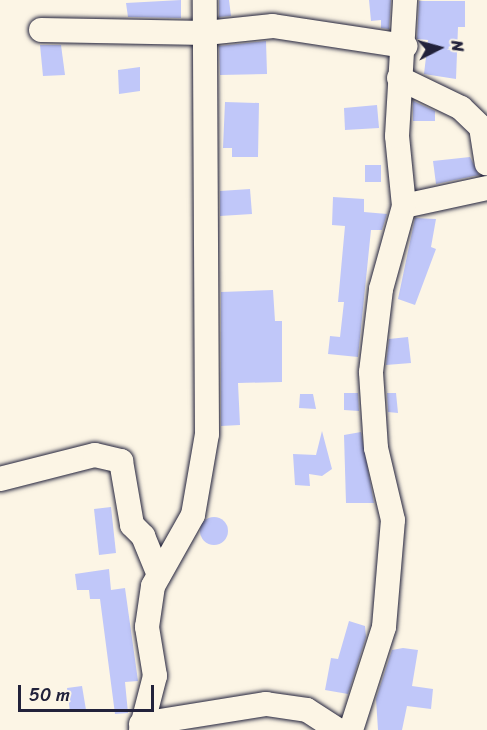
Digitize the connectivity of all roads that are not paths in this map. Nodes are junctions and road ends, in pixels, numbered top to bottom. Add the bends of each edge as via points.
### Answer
1 (205, 0) edge
2 (405, 0) edge
3 (41, 30) dead end
4 (206, 33) junction
5 (405, 46) junction
6 (399, 78) junction
7 (487, 164) edge
8 (487, 188) edge
9 (404, 206) junction
10 (0, 479) edge
11 (159, 575) junction
12 (141, 727) edge
13 (338, 730) edge
14 (351, 730) edge

1 - 4 street
2 - 5 street
3 - 4 street
4 - 5 street via 273,26
4 - 11 street via 207,434 193,515
5 - 6 street
6 - 7 street via 461,108 481,127
6 - 9 street via 397,136
8 - 9 street
9 - 14 street via 381,289 371,372 376,448 393,520 384,627
10 - 11 street via 95,455 121,461 132,525 144,536
11 - 12 street via 147,627 156,676
12 - 13 street via 266,704 307,710

